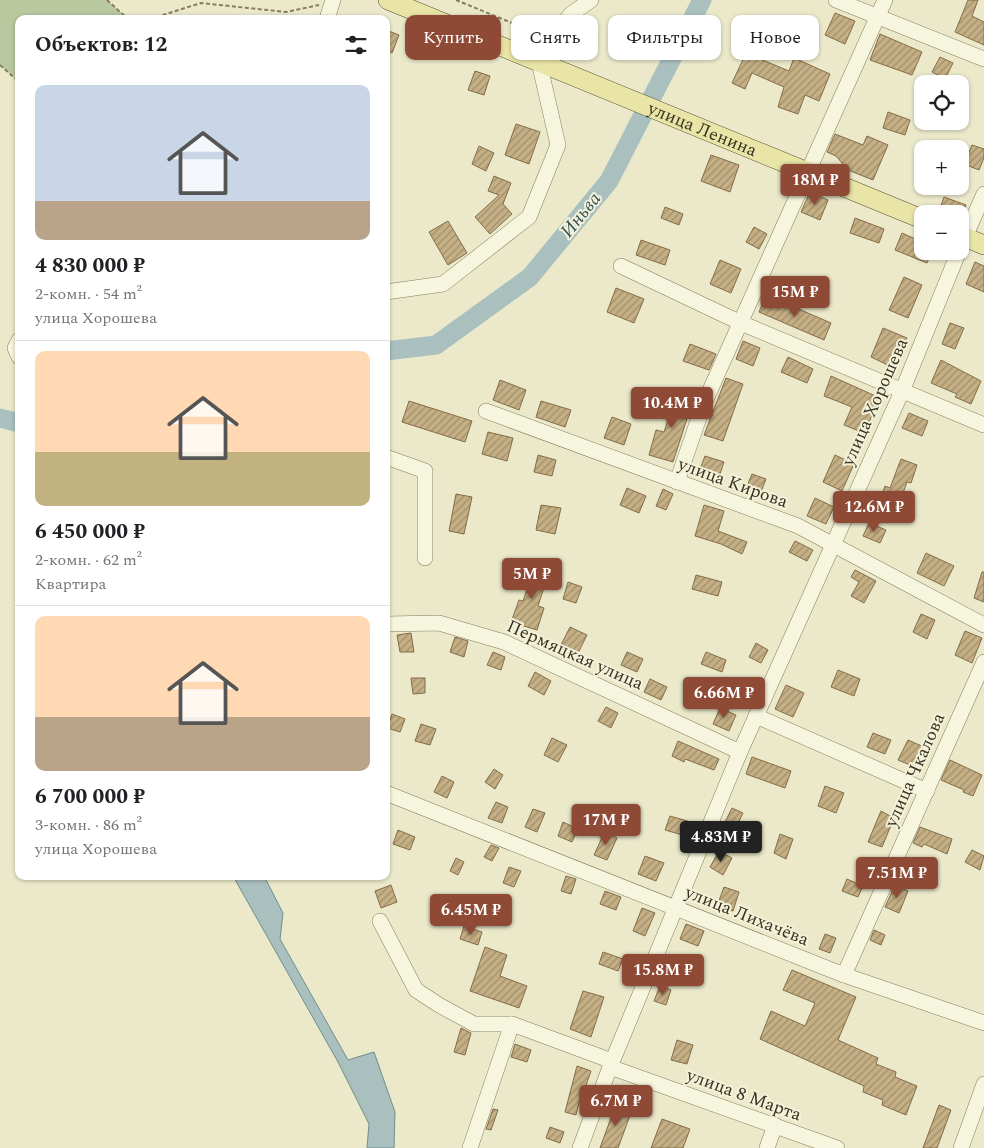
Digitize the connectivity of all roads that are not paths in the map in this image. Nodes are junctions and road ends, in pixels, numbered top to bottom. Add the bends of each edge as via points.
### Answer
1 (388, 0) edge
2 (591, 0) edge
3 (836, 0) edge
4 (885, 0) edge
5 (333, 2) edge
6 (328, 15) edge
7 (878, 16) junction
8 (984, 59) edge
9 (536, 62) junction
10 (806, 172) junction
11 (984, 194) edge
12 (914, 217) edge
13 (969, 225) edge
14 (969, 243) edge
15 (984, 244) edge
16 (954, 260) edge
17 (621, 266) dead end
18 (390, 291) edge
19 (741, 323) junction
20 (903, 390) junction
21 (486, 411) dead end
22 (984, 425) edge
23 (390, 458) edge
24 (677, 482) junction
25 (832, 546) junction
26 (425, 558) dead end
27 (390, 624) edge
28 (984, 624) edge
29 (984, 662) edge
30 (756, 716) junction
31 (740, 752) junction
32 (926, 791) junction
33 (390, 795) edge
34 (676, 908) junction
35 (380, 921) dead end
36 (844, 975) junction
37 (984, 1023) edge
38 (512, 1024) junction
39 (611, 1064) junction
40 (984, 1084) edge
41 (775, 1125) junction
42 (470, 1148) edge
43 (580, 1148) edge
44 (766, 1148) edge
45 (837, 1148) edge
46 (961, 1148) edge

1 - 9 main road, улица Ленина
2 - 9 street via 571,14
3 - 7 street
4 - 7 street
5 - 6 street
7 - 8 street
7 - 10 street
9 - 10 main road, улица Ленина
9 - 18 street via 558,145 530,217 443,284
10 - 12 main road, улица Ленина
10 - 19 street
11 - 13 street, улица Хорошева
14 - 15 main road
16 - 20 street, улица Хорошева
17 - 19 street
19 - 20 street
19 - 24 street via 703,406
20 - 22 street
20 - 25 street, улица Хорошева
21 - 24 street, улица Кирова
23 - 26 street via 425,471
24 - 25 street, улица Кирова via 798,526
25 - 28 street, улица Кирова
25 - 30 street, улица Хорошева
27 - 31 street, Пермяцкая улица via 439,623 504,642
29 - 32 street, улица Чкалова
30 - 31 street, улица Хорошева
30 - 32 street
31 - 34 street, улица Хорошева
32 - 36 street, улица Чкалова
33 - 34 street, улица Лихачёва
34 - 36 street, улица Лихачёва
34 - 39 street, улица Хорошева
35 - 38 street via 416,990 474,1024
36 - 37 street, улица Лихачёва
38 - 39 street, улица 8 Марта
38 - 42 street
39 - 41 street, улица 8 Марта
39 - 43 street, улица Хорошева
40 - 46 street
41 - 44 street
41 - 45 street, улица 8 Марта

